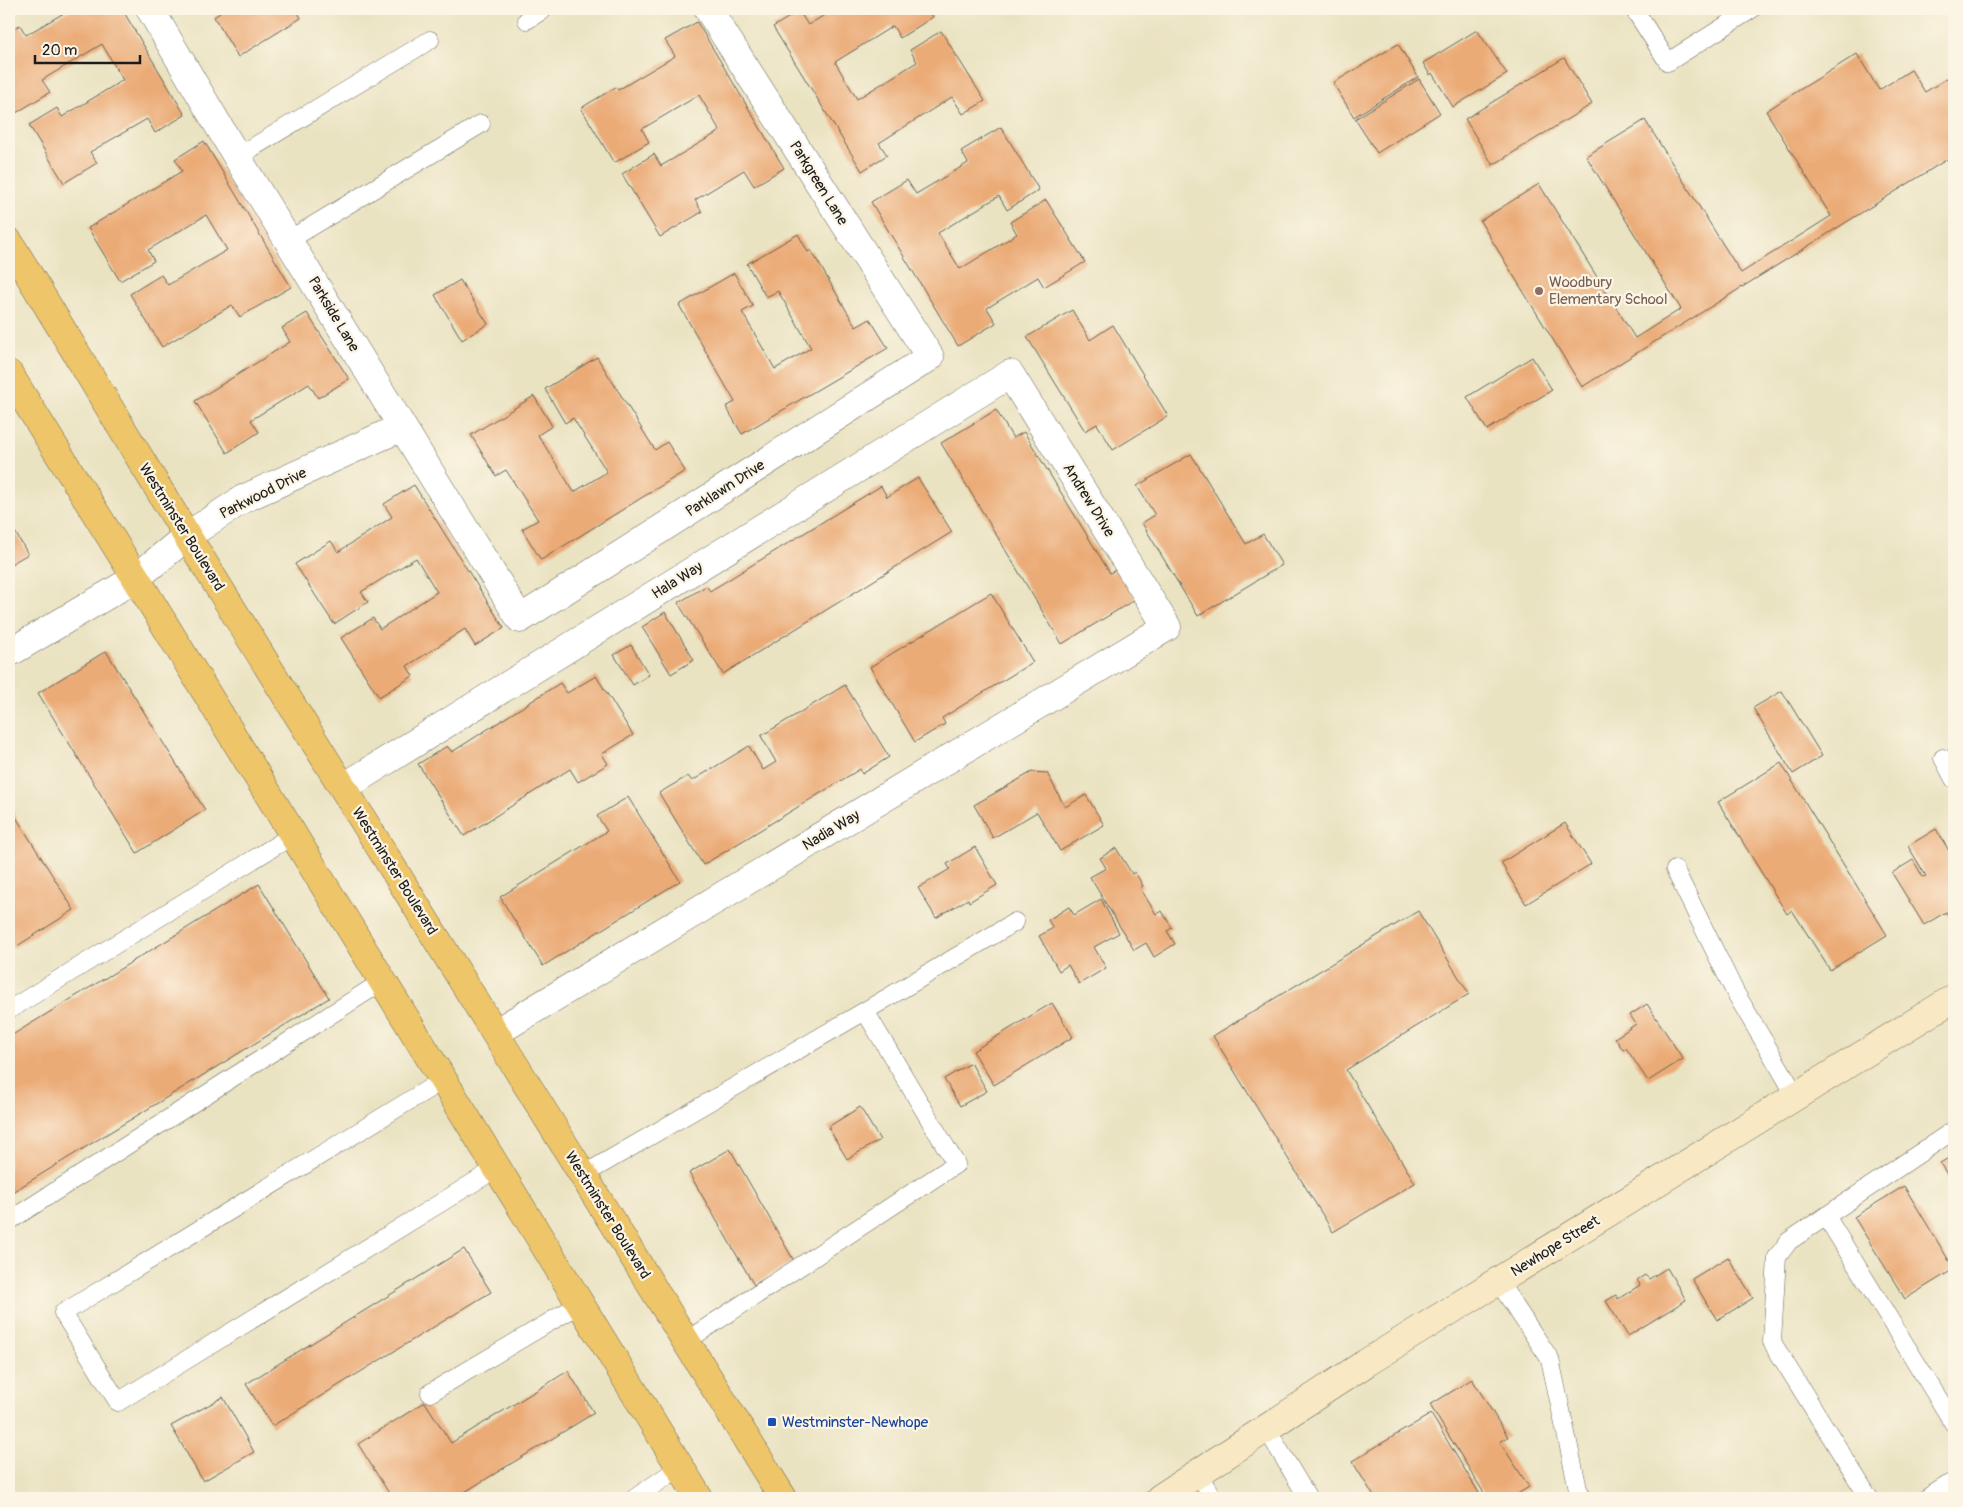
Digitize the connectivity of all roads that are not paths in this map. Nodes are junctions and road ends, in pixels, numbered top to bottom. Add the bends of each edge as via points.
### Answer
1 (150, 9) edge
2 (544, 9) edge
3 (708, 9) edge
4 (1634, 9) edge
5 (1752, 9) edge
6 (527, 20) dead end
7 (430, 40) dead end
8 (481, 124) dead end
9 (238, 157) junction
10 (289, 240) junction
11 (9, 242) edge
12 (930, 357) joint
13 (1010, 374) joint
14 (12, 387) edge
15 (402, 427) junction
16 (187, 536) junction
17 (136, 578) junction
18 (520, 619) joint
19 (1168, 627) joint
20 (9, 653) edge
21 (1943, 758) dead end
22 (1954, 778) edge
23 (344, 787) junction
24 (293, 835) junction
25 (1675, 870) dead end
26 (1015, 922) dead end
27 (383, 981) junction
28 (1954, 998) edge
29 (9, 1010) edge
30 (865, 1011) junction
31 (495, 1033) junction
32 (443, 1080) junction
33 (1796, 1096) junction
34 (1954, 1130) edge
35 (497, 1168) junction
36 (583, 1175) junction
37 (1826, 1216) junction
38 (9, 1221) edge
39 (1498, 1281) junction
40 (580, 1304) junction
41 (686, 1341) junction
42 (430, 1393) dead end
43 (1954, 1424) edge
44 (1266, 1428) junction
45 (680, 1467) junction
46 (1197, 1474) junction
47 (1954, 1481) edge
48 (635, 1498) edge
49 (699, 1498) edge
50 (783, 1498) edge
51 (1160, 1498) edge
52 (1213, 1498) edge
53 (1308, 1498) edge
54 (1583, 1498) edge
55 (1868, 1498) edge
56 (1927, 1498) edge

1 - 9 street, Parkside Lane
2 - 6 lane
3 - 12 street, Parkgreen Lane
4 - 5 lane via 1668,62
7 - 9 lane
8 - 10 lane
9 - 10 street, Parkside Lane
10 - 15 street, Parkside Lane
11 - 16 main road, Westminster Boulevard
12 - 18 street, Parklawn Drive
13 - 19 street, Andrew Drive
13 - 23 street, Hala Way
14 - 17 main road
15 - 16 street, Parkwood Drive via 243,500
15 - 18 street, Parkside Lane
16 - 17 street, Parkwood Drive
16 - 23 main road, Westminster Boulevard
17 - 20 street, Parkwood Drive
17 - 24 main road
19 - 31 street, Nadia Way
21 - 22 lane
23 - 31 main road, Westminster Boulevard
24 - 27 main road
24 - 29 lane
25 - 33 lane via 1735,992
26 - 30 lane
27 - 32 main road
27 - 38 lane
28 - 33 street, Newhope Street
30 - 36 lane
30 - 41 lane via 956,1164
31 - 36 main road, Westminster Boulevard
32 - 35 main road
32 - 35 lane via 63,1313 118,1402
33 - 39 street, Newhope Street
34 - 37 lane
35 - 40 main road
36 - 41 main road, Westminster Boulevard
37 - 43 lane
37 - 55 lane via 1789,1240 1777,1257 1772,1342
39 - 44 street, Newhope Street
39 - 54 lane via 1550,1359 1578,1489
40 - 42 lane
40 - 45 main road
41 - 50 main road, Westminster Boulevard
44 - 46 street, Newhope Street
44 - 53 lane
45 - 48 lane
45 - 49 main road
46 - 51 street, Newhope Street
46 - 52 lane
47 - 56 lane

